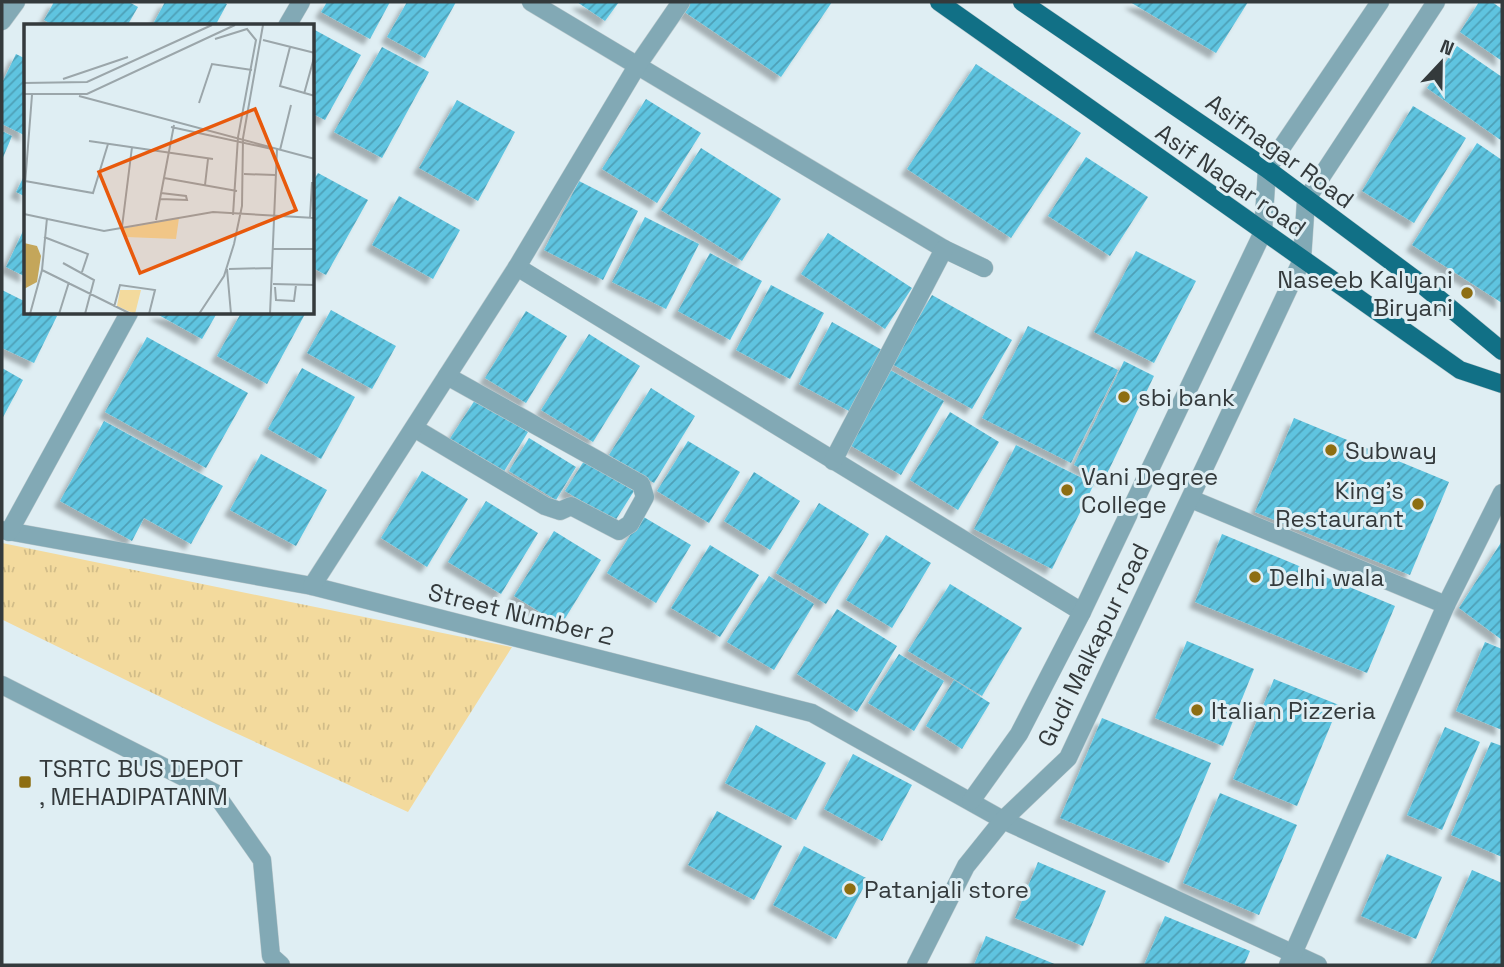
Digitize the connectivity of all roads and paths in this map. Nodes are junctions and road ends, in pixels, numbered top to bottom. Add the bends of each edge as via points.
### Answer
1 (16, 2) edge
2 (301, 2) edge
3 (531, 2) edge
4 (681, 2) edge
5 (939, 2) edge
6 (1022, 2) edge
7 (1380, 2) edge
8 (1436, 2) edge
9 (2, 21) edge
10 (288, 24) edge
11 (637, 66) junction
12 (1267, 169) junction
13 (1306, 200) junction
14 (1263, 232) junction
15 (944, 249) junction
16 (1302, 260) junction
17 (517, 267) junction
18 (984, 268) dead end
19 (128, 315) edge
20 (1502, 351) edge
21 (447, 376) junction
22 (1502, 384) edge
23 (414, 428) junction
24 (833, 461) junction
25 (1502, 493) edge
26 (1191, 499) junction
27 (5, 531) edge
28 (312, 586) junction
29 (1446, 605) junction
30 (1083, 612) junction
31 (2, 685) edge
32 (971, 801) junction
33 (1003, 820) junction
34 (1290, 960) edge
35 (281, 965) edge
36 (916, 965) edge
37 (1318, 965) edge

1 - 9 street
2 - 10 street
3 - 11 street
4 - 11 street
5 - 14 main road, Asif Nagar road
6 - 12 main road, Asifnagar Road
7 - 12 street
8 - 13 street
11 - 15 street
11 - 17 street
12 - 13 main road, Asifnagar Road
12 - 14 street, Gudi Malkapur road
13 - 16 street, Gudi Malkapur road
13 - 20 main road, Asifnagar Road via 1420,283
14 - 16 main road, Asif Nagar road
14 - 30 street, Gudi Malkapur road
15 - 18 street
15 - 24 street
16 - 22 main road, Asif Nagar road via 1460,370
16 - 26 street, Gudi Malkapur road
17 - 21 street
17 - 24 street
19 - 27 street
21 - 23 street
21 - 23 street via 641,484 645,497 630,524 619,531 571,506 560,511 545,506
23 - 28 street
24 - 30 street
25 - 29 street
26 - 29 street
26 - 33 street, Gudi Malkapur road via 1068,758
27 - 28 street, Street Number 2
28 - 32 street, Street Number 2 via 812,713
29 - 34 street
30 - 32 street, Gudi Malkapur road via 1019,734
31 - 35 street via 215,793 262,860 271,956
32 - 33 street, Street Number 2
33 - 34 street, Street Number 2
33 - 36 street, Gudi Malkapur road via 966,866
34 - 37 street, Street Number 2

